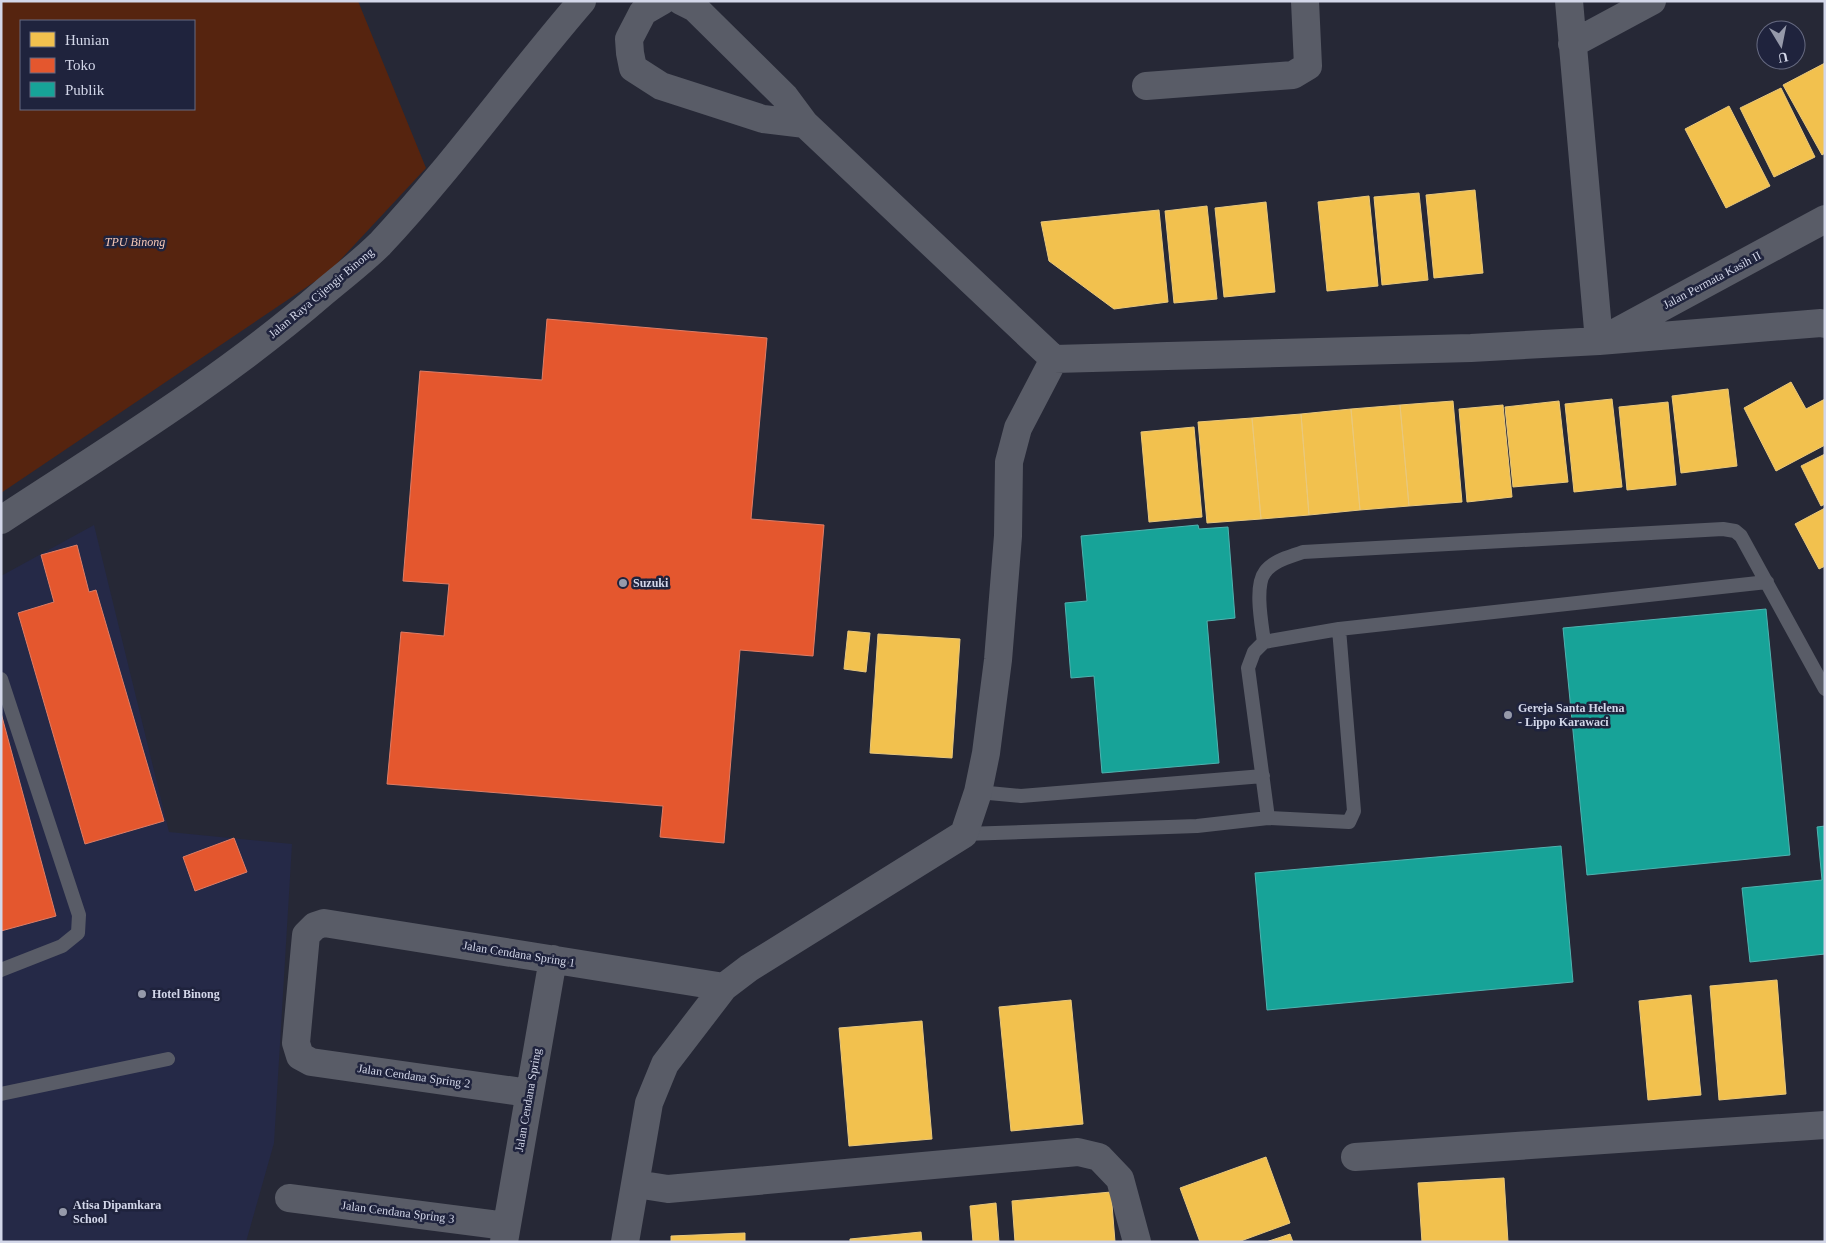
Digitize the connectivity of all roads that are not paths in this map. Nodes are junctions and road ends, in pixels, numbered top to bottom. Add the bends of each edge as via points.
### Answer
1 (582, 1) edge
2 (662, 1) edge
3 (681, 1) edge
4 (1305, 1) edge
5 (1569, 1) edge
6 (1652, 1) edge
7 (1572, 44) junction
8 (1146, 86) dead end
9 (805, 124) junction
10 (1825, 219) edge
11 (1825, 324) edge
12 (1599, 341) junction
13 (1054, 359) junction
14 (1, 520) edge
15 (1767, 582) junction
16 (1339, 629) junction
17 (1264, 642) junction
18 (1, 678) edge
19 (1825, 690) edge
20 (1263, 776) junction
21 (978, 792) junction
22 (1268, 818) junction
23 (964, 834) junction
24 (553, 959) junction
25 (1, 970) edge
26 (724, 987) junction
27 (300, 1056) joint
28 (168, 1059) dead end
29 (529, 1093) junction
30 (1, 1094) edge
31 (1825, 1125) edge
32 (1354, 1158) dead end
33 (636, 1184) junction
34 (289, 1198) dead end
35 (505, 1234) edge
36 (625, 1242) edge
37 (1137, 1242) edge

1 - 14 street, Jalan Raya Cijengir Binong via 379,245 284,326 204,386
2 - 9 street via 643,12 629,39 633,68 661,86 763,119
3 - 9 street via 695,8 744,56 785,97
4 - 8 street via 1308,66 1294,75
5 - 7 street
6 - 7 street
7 - 12 street
9 - 13 street
10 - 12 street, Jalan Permata Kasih II
11 - 12 street
12 - 13 street via 1471,348
13 - 21 street via 1018,428 1009,462 1008,536 998,660
15 - 16 lane
15 - 17 lane via 1741,536 1736,530 1724,529 1303,552 1279,561 1264,573 1259,598
15 - 19 lane
16 - 17 lane
16 - 22 lane via 1353,817 1349,822
17 - 20 lane via 1254,652 1248,668
18 - 25 lane via 79,915 78,933 62,946
20 - 21 lane via 1021,796
20 - 22 lane
21 - 23 street
22 - 23 lane via 1197,826
23 - 26 street via 749,968
24 - 26 street, Jalan Cendana Spring 1
24 - 27 street, Jalan Cendana Spring 1 via 324,922 306,935 296,1043
24 - 29 street, Jalan Cendana Spring
26 - 33 street via 665,1064 649,1103
27 - 29 street, Jalan Cendana Spring 2 via 311,1062
28 - 30 lane
29 - 35 street, Jalan Cendana Spring
31 - 32 street
33 - 36 street
33 - 37 street via 668,1189 1078,1152 1099,1157 1120,1180
34 - 35 street, Jalan Cendana Spring 3

